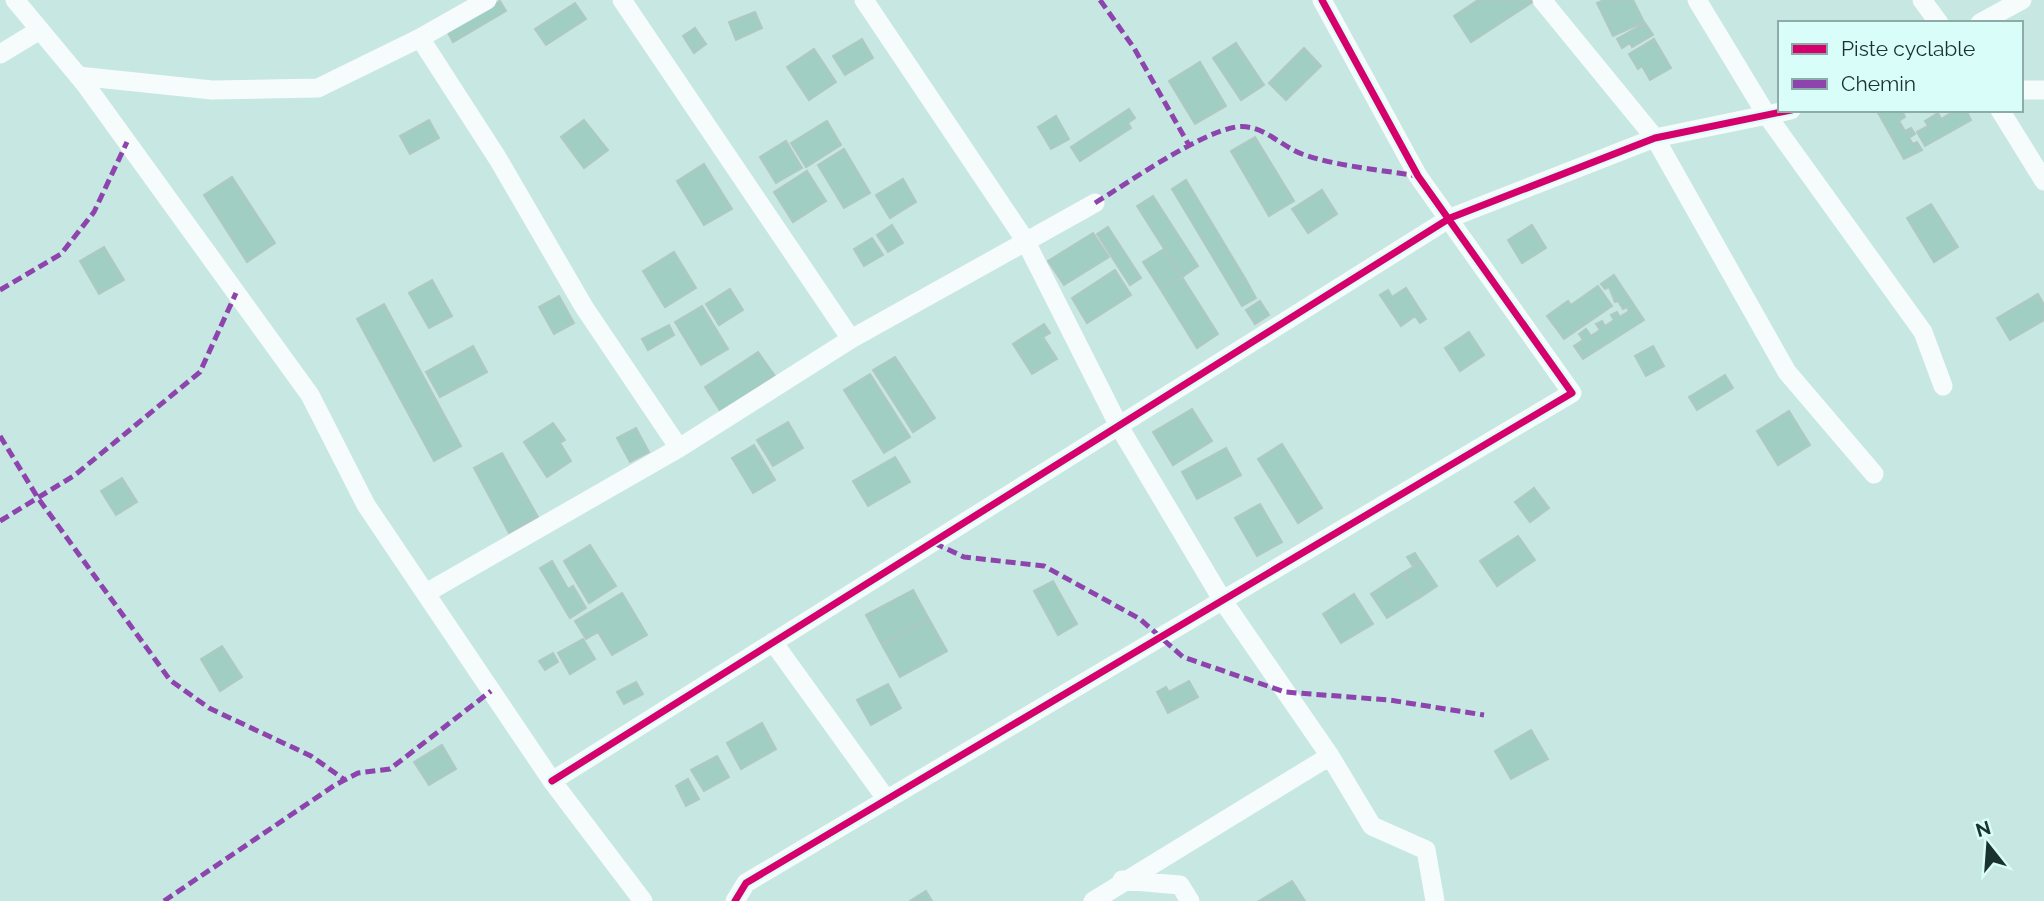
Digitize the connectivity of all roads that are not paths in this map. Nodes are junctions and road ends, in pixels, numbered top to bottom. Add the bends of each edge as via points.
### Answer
1 (15, 0) edge
2 (487, 0) edge
3 (622, 0) edge
4 (864, 0) edge
5 (1322, 0) edge
6 (1542, 0) edge
7 (1697, 0) edge
8 (1922, 0) edge
9 (2022, 0) edge
10 (1938, 21) edge
11 (1984, 21) edge
12 (38, 31) junction
13 (420, 38) junction
14 (0, 54) edge
15 (78, 76) junction
16 (2023, 90) edge
17 (2044, 90) edge
18 (1778, 112) edge
19 (2001, 112) edge
20 (1766, 114) junction
21 (1655, 138) junction
22 (2044, 181) edge
23 (1095, 203) dead end
24 (1450, 218) junction
25 (1025, 240) junction
26 (851, 339) junction
27 (1942, 386) dead end
28 (1120, 428) junction
29 (679, 449) junction
30 (1874, 474) dead end
31 (426, 593) junction
32 (1223, 601) junction
33 (773, 642) junction
34 (1330, 756) junction
35 (552, 780) junction
36 (887, 800) junction
37 (1122, 880) junction
38 (643, 901) edge
39 (735, 901) edge
40 (1093, 901) edge
41 (1190, 901) edge
42 (1435, 901) edge

1 - 12 street
2 - 13 street
3 - 26 street
4 - 25 street
5 - 24 street via 1418,176
6 - 21 street
7 - 20 street
8 - 10 street
9 - 11 street
12 - 14 street
12 - 15 street
13 - 15 street via 318,88 212,90
13 - 29 street via 498,159 584,307
15 - 31 street via 310,395 366,505
16 - 17 street
18 - 20 street
19 - 22 street
20 - 21 street
20 - 27 street via 1923,332
21 - 24 street
21 - 30 street via 1787,372
23 - 25 street
24 - 28 street
24 - 32 street via 1572,393
25 - 26 street
25 - 28 street
26 - 29 street
28 - 32 street
28 - 33 street
29 - 31 street
31 - 35 street
32 - 34 street
32 - 36 street
33 - 35 street
33 - 36 street
34 - 37 street
34 - 42 street via 1372,826 1426,850
35 - 38 street
36 - 39 street via 746,883
37 - 40 street
37 - 41 street via 1180,885

